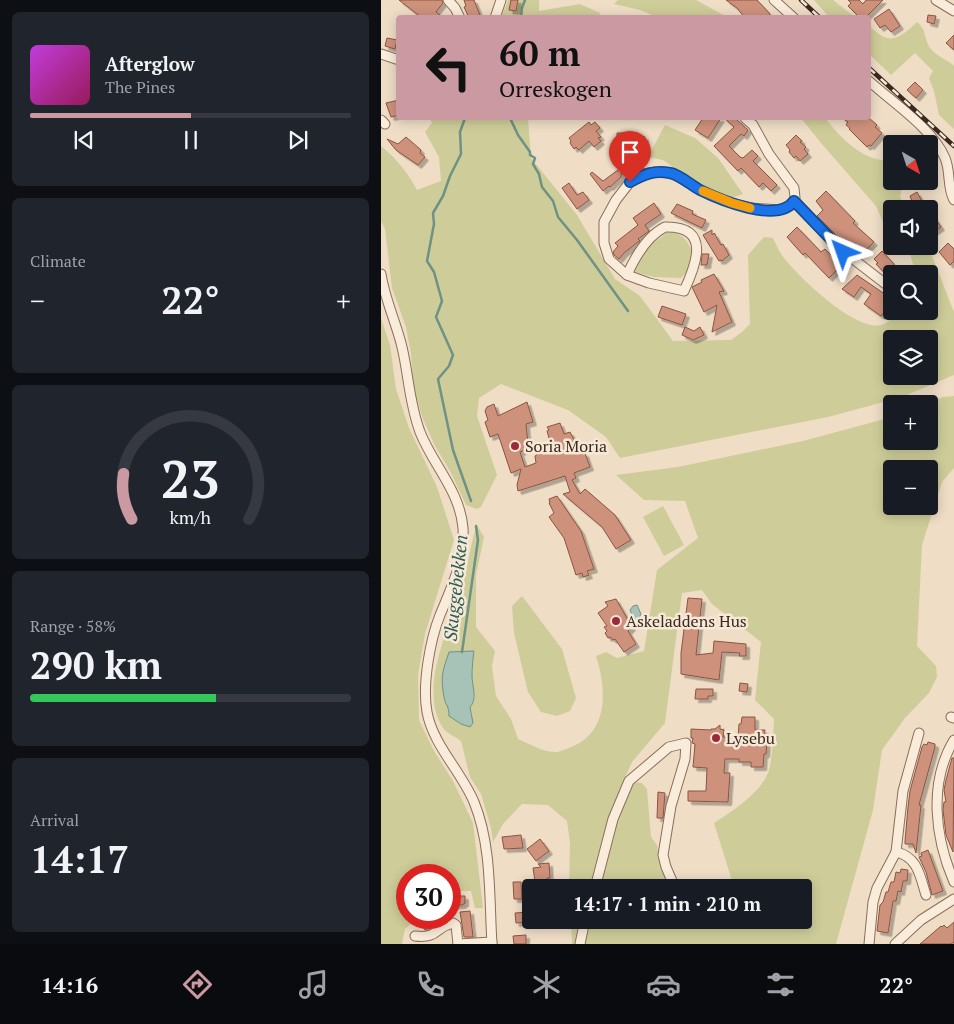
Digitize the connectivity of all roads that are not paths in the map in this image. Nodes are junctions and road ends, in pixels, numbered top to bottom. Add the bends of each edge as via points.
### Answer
1 (447, 0) edge
2 (501, 0) edge
3 (774, 0) edge
4 (936, 0) edge
5 (954, 11) edge
6 (458, 15) edge
7 (496, 15) edge
8 (791, 15) edge
9 (381, 54) edge
10 (396, 59) edge
11 (871, 83) edge
12 (747, 120) edge
13 (954, 200) edge
14 (794, 201) junction
15 (381, 274) edge
16 (627, 274) junction
17 (883, 282) edge
18 (919, 733) dead end
19 (954, 740) edge
20 (896, 852) junction
21 (597, 879) edge
22 (671, 879) edge
23 (954, 882) edge
24 (926, 895) dead end
25 (954, 899) edge
26 (583, 929) edge
27 (415, 936) dead end
28 (492, 943) edge
29 (458, 944) edge
30 (580, 944) edge
31 (869, 944) edge
32 (895, 944) edge

1 - 6 street
2 - 7 street
3 - 8 street
4 - 5 street
9 - 10 street
11 - 13 street via 924,128 939,146 946,160
12 - 14 street via 794,188
14 - 16 street via 780,210 751,208 702,191 673,173 643,174 630,182 604,222 604,243 609,260
14 - 17 street via 843,252
15 - 28 street via 384,294 403,349 414,415 454,496 462,521 460,564 432,642 426,707 433,732 467,786 481,821 487,858
16 - 16 street via 684,291 697,258 695,242 686,232 665,228 651,237
18 - 20 street via 903,791
19 - 23 street via 939,780 937,815 942,850
20 - 24 street via 914,861
20 - 31 street via 877,888
21 - 22 street via 613,819 629,781 669,747 686,743 663,855
25 - 32 street via 921,920
26 - 30 street
27 - 29 street via 430,936 453,923
28 - 29 street

